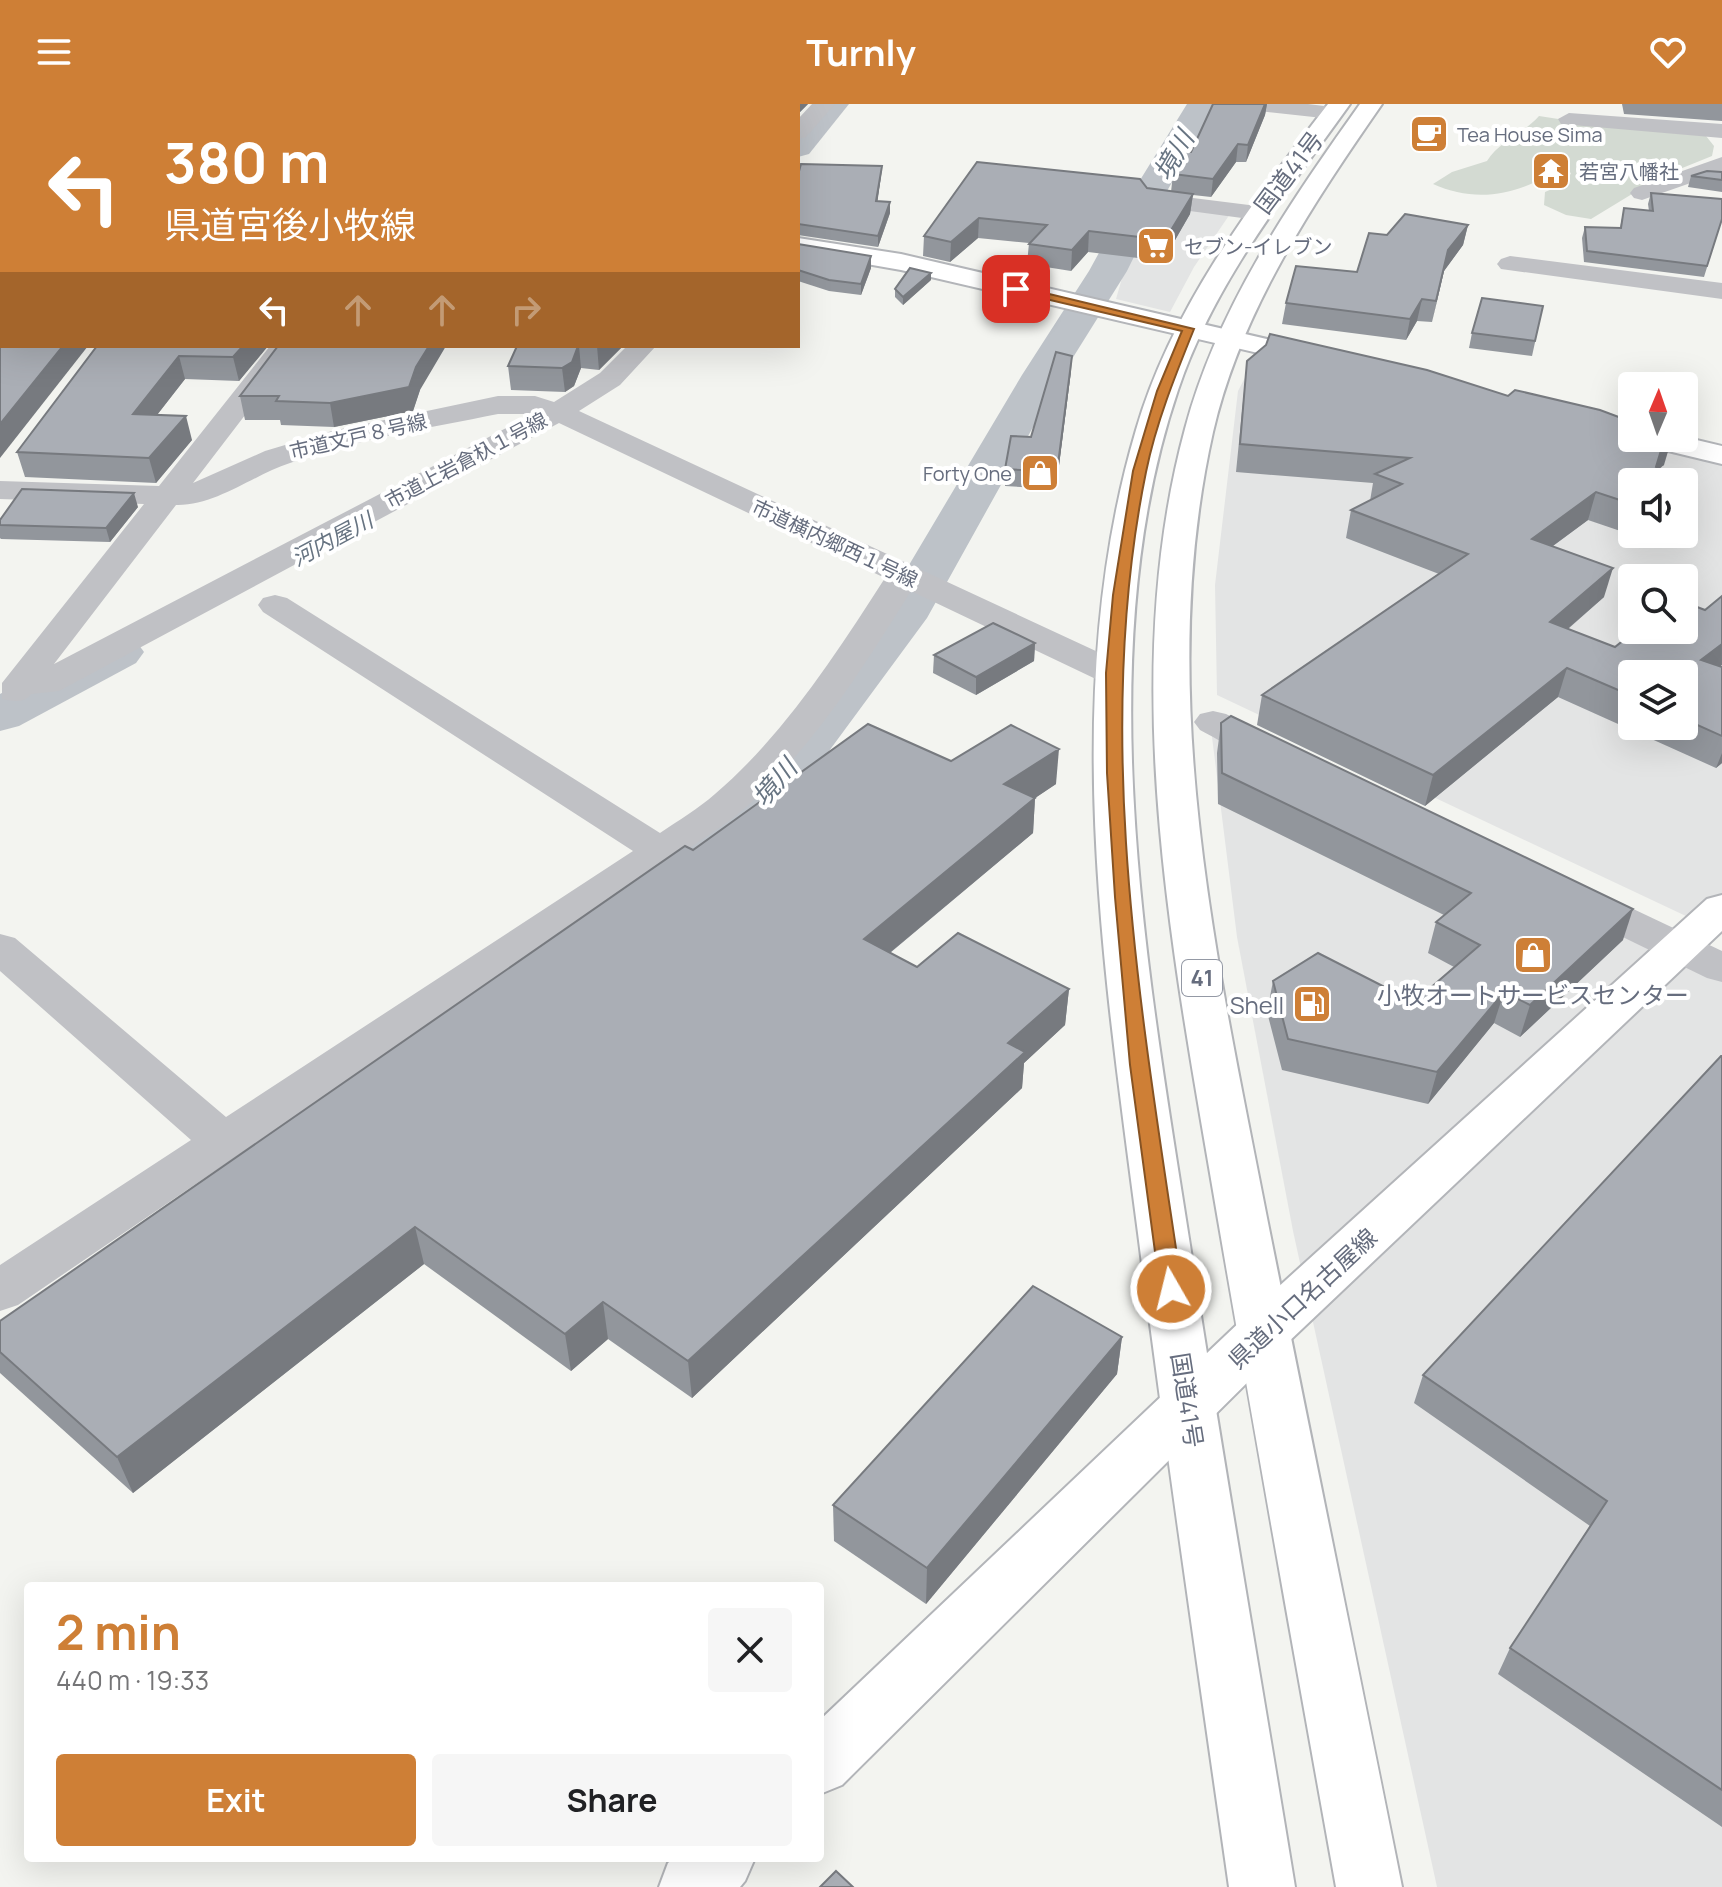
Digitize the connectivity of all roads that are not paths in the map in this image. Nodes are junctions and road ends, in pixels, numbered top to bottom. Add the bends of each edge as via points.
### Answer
1 (824, 104) edge
2 (1250, 104) edge
3 (1719, 104) edge
4 (1347, 107) edge
5 (1569, 119) dead end
6 (800, 130) edge
7 (1720, 133) edge
8 (1722, 164) edge
9 (1690, 198) edge
10 (1153, 200) edge
11 (1257, 213) junction
12 (800, 245) edge
13 (1510, 264) dead end
14 (1722, 291) edge
15 (1209, 334) junction
16 (282, 348) edge
17 (640, 348) edge
18 (1354, 368) edge
19 (558, 412) junction
20 (1698, 449) edge
21 (1722, 455) edge
22 (19, 459) edge
23 (0, 487) edge
24 (166, 497) junction
25 (904, 575) junction
26 (275, 605) dead end
27 (1113, 673) junction
28 (11, 693) edge
29 (1213, 722) dead end
30 (1312, 770) edge
31 (661, 851) junction
32 (1539, 880) edge
33 (1722, 908) edge
34 (0, 948) edge
35 (1681, 949) junction
36 (1722, 968) edge
37 (225, 1143) junction
38 (0, 1291) edge
39 (1264, 1332) junction
40 (1189, 1406) junction
41 (824, 1759) edge
42 (718, 1862) edge
43 (692, 1887) edge
44 (1262, 1887) edge
45 (1369, 1887) edge

1 - 6 street
2 - 4 street
3 - 7 street
4 - 11 main road, 国道41号 / 41
4 - 15 main road, 国道41号 / 41 via 1274,252
5 - 7 street
8 - 9 street via 1642,193
10 - 11 street
11 - 15 main road, 国道41号 / 41
12 - 15 main road via 901,262
13 - 14 street
15 - 18 main road
15 - 27 main road, 国道41号 / 41 via 1163,391 1140,471
15 - 39 main road, 国道41号 / 41 via 1200,426 1172,583 1170,682 1183,863
16 - 24 street
17 - 19 street, 市道上岩倉杁１号線 via 610,379
19 - 24 street, 市道文戸８号線 via 535,405 498,405 332,440 276,457 198,494
19 - 25 street, 市道横内郷西１号線
19 - 28 street, 市道上岩倉杁１号線 via 46,683
20 - 21 main road
22 - 23 street
23 - 24 street, 市道文戸８号線
24 - 28 street
25 - 27 street, 市道横内郷西１号線
25 - 31 street via 774,757 734,799
26 - 31 street
27 - 40 main road, 国道41号 / 41 via 1118,842 1139,1065
29 - 30 street
31 - 37 street
32 - 35 street
33 - 35 main road, 県道小口名古屋線
34 - 37 street
35 - 36 street
35 - 39 main road, 県道小口名古屋線
37 - 38 street
39 - 40 main road, 県道小口名古屋線
39 - 45 main road, 国道41号 / 41
40 - 41 main road, 県道小口名古屋線
40 - 44 main road, 国道41号 / 41
42 - 43 main road

